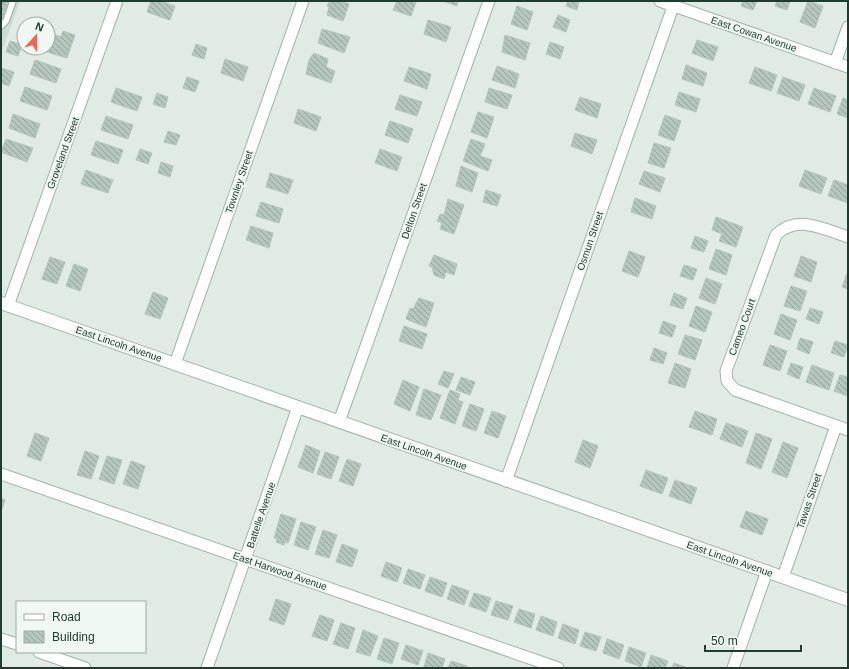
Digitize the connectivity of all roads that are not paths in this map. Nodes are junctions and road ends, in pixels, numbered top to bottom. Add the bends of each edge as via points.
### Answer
1 (13, 1) edge
2 (117, 1) edge
3 (303, 1) edge
4 (489, 1) edge
5 (660, 1) edge
6 (674, 3) edge
7 (1, 26) edge
8 (848, 27) edge
9 (835, 63) junction
10 (848, 67) edge
11 (848, 237) edge
12 (5, 305) edge
13 (174, 364) junction
14 (298, 407) junction
15 (339, 422) junction
16 (836, 426) junction
17 (848, 430) edge
18 (1, 474) edge
19 (506, 481) junction
20 (245, 559) junction
21 (767, 571) junction
22 (783, 577) junction
23 (848, 600) edge
24 (1, 639) edge
25 (16, 644) edge
26 (42, 653) edge
27 (85, 668) edge
28 (207, 668) edge
29 (558, 668) edge
30 (733, 668) edge

1 - 7 lane via 6,21
2 - 12 street, Groveland Street
3 - 13 street, Townley Street
4 - 15 street, Delton Street
5 - 6 street, East Cowan Avenue
6 - 9 street, East Cowan Avenue
6 - 19 street, Osmun Street
8 - 9 street
9 - 10 street, East Cowan Avenue
11 - 16 street, Cameo Court via 805,223 782,228 776,235 726,371 727,381 736,390
12 - 13 street, East Lincoln Avenue
13 - 14 street, East Lincoln Avenue
14 - 15 street, East Lincoln Avenue
14 - 20 street, Battelle Avenue
15 - 19 street, East Lincoln Avenue
16 - 17 street, Cameo Court
16 - 22 street, Tawas Street
18 - 20 street, East Harwood Avenue
19 - 21 street, East Lincoln Avenue
20 - 28 street, Battelle Avenue
20 - 29 street, East Harwood Avenue
21 - 22 street, East Lincoln Avenue
21 - 30 street
22 - 23 street, East Lincoln Avenue
24 - 25 street
26 - 27 street

